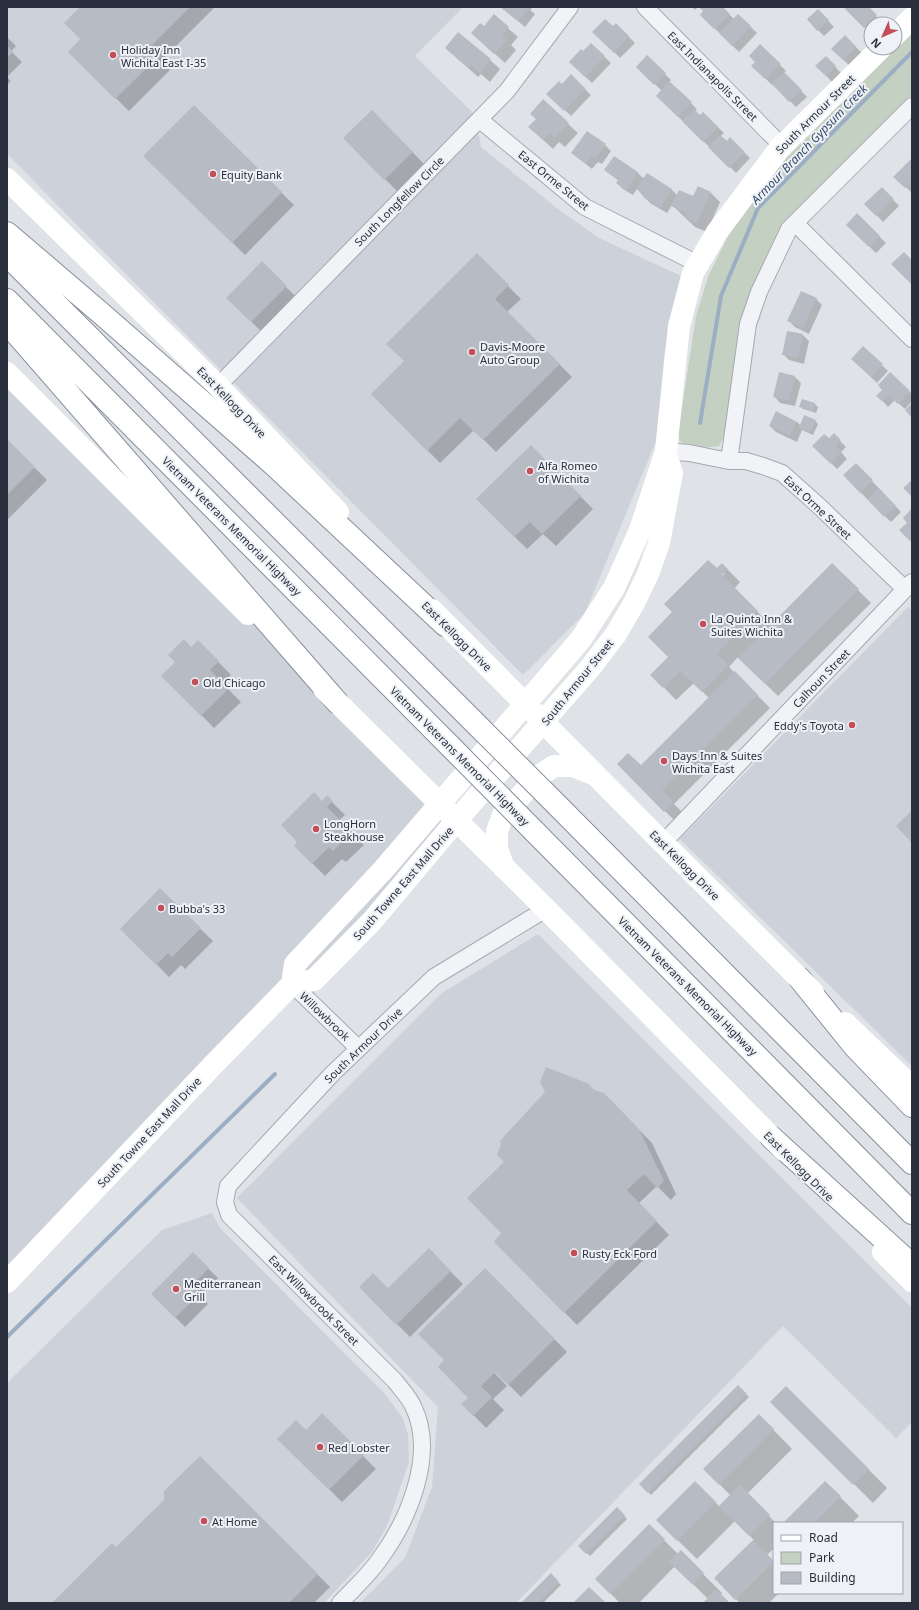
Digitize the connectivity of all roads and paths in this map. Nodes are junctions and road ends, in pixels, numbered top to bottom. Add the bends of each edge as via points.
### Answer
1 (570, 7) edge
2 (644, 7) edge
3 (912, 18) edge
4 (903, 26) edge
5 (873, 56) edge
6 (912, 106) edge
7 (480, 120) junction
8 (782, 146) junction
9 (7, 179) edge
10 (795, 223) junction
11 (7, 233) edge
12 (7, 255) edge
13 (698, 264) junction
14 (7, 300) edge
15 (7, 323) edge
16 (912, 339) edge
17 (7, 373) edge
18 (218, 386) junction
19 (666, 451) junction
20 (729, 461) junction
21 (908, 586) edge
22 (445, 625) junction
23 (337, 702) junction
24 (524, 704) junction
25 (544, 723) junction
26 (596, 776) junction
27 (438, 804) junction
28 (456, 821) junction
29 (663, 843) junction
30 (504, 868) junction
31 (546, 909) junction
32 (800, 979) junction
33 (292, 984) junction
34 (358, 1048) junction
35 (912, 1087) edge
36 (912, 1106) edge
37 (771, 1137) junction
38 (912, 1163) edge
39 (912, 1213) edge
40 (234, 1219) joint
41 (912, 1265) edge
42 (912, 1280) edge
43 (7, 1282) edge
44 (340, 1603) edge

1 - 7 street, South Longfellow Circle via 507,92
2 - 8 street, East Indianapolis Street
3 - 4 main road
5 - 8 main road, South Armour Street
6 - 10 street
7 - 13 street, East Orme Street via 585,207
7 - 18 street, South Longfellow Circle
8 - 13 main road, South Armour Street via 717,232
9 - 18 main road, East Kellogg Drive
10 - 16 street
10 - 20 street via 789,229 759,292 748,324
11 - 22 main road via 274,465
12 - 38 main road, bridge
13 - 19 main road, South Armour Street via 693,273 679,326
14 - 39 main road, Vietnam Veterans Memorial Highway, bridge
15 - 23 main road
17 - 23 main road, East Kellogg Drive
18 - 22 main road, East Kellogg Drive
19 - 20 street, East Orme Street
19 - 24 main road, South Armour Street via 640,530 614,588 581,639
19 - 25 main road, South Armour Street via 672,473 659,543 648,574 616,634
20 - 21 street, East Orme Street via 752,463 782,474
21 - 29 street, Calhoun Street
22 - 24 main road, East Kellogg Drive
23 - 27 main road, East Kellogg Drive
24 - 25 main road, East Kellogg Drive
24 - 27 main road, South Armour Street
25 - 26 main road, East Kellogg Drive
25 - 28 main road, South Armour Street
26 - 29 main road, East Kellogg Drive
26 - 30 main road via 573,766 554,766 539,776 503,815 497,831 497,849
27 - 28 main road, East Kellogg Drive
27 - 33 main road via 383,870 295,964
28 - 30 main road, East Kellogg Drive
28 - 33 main road, South Towne East Mall Drive via 372,921 314,980
29 - 32 main road, East Kellogg Drive
30 - 31 main road, East Kellogg Drive
31 - 34 street, South Armour Drive via 434,977
31 - 37 main road, East Kellogg Drive
32 - 35 main road, East Kellogg Drive
32 - 36 main road via 855,1047
33 - 34 street, Willowbrook
33 - 43 main road, South Towne East Mall Drive
34 - 40 street, South Armour Drive via 228,1186 225,1202 229,1215
37 - 41 main road
37 - 42 main road, East Kellogg Drive
40 - 44 street, East Willowbrook Street via 395,1381 413,1405 421,1429 423,1456 408,1510 378,1562

